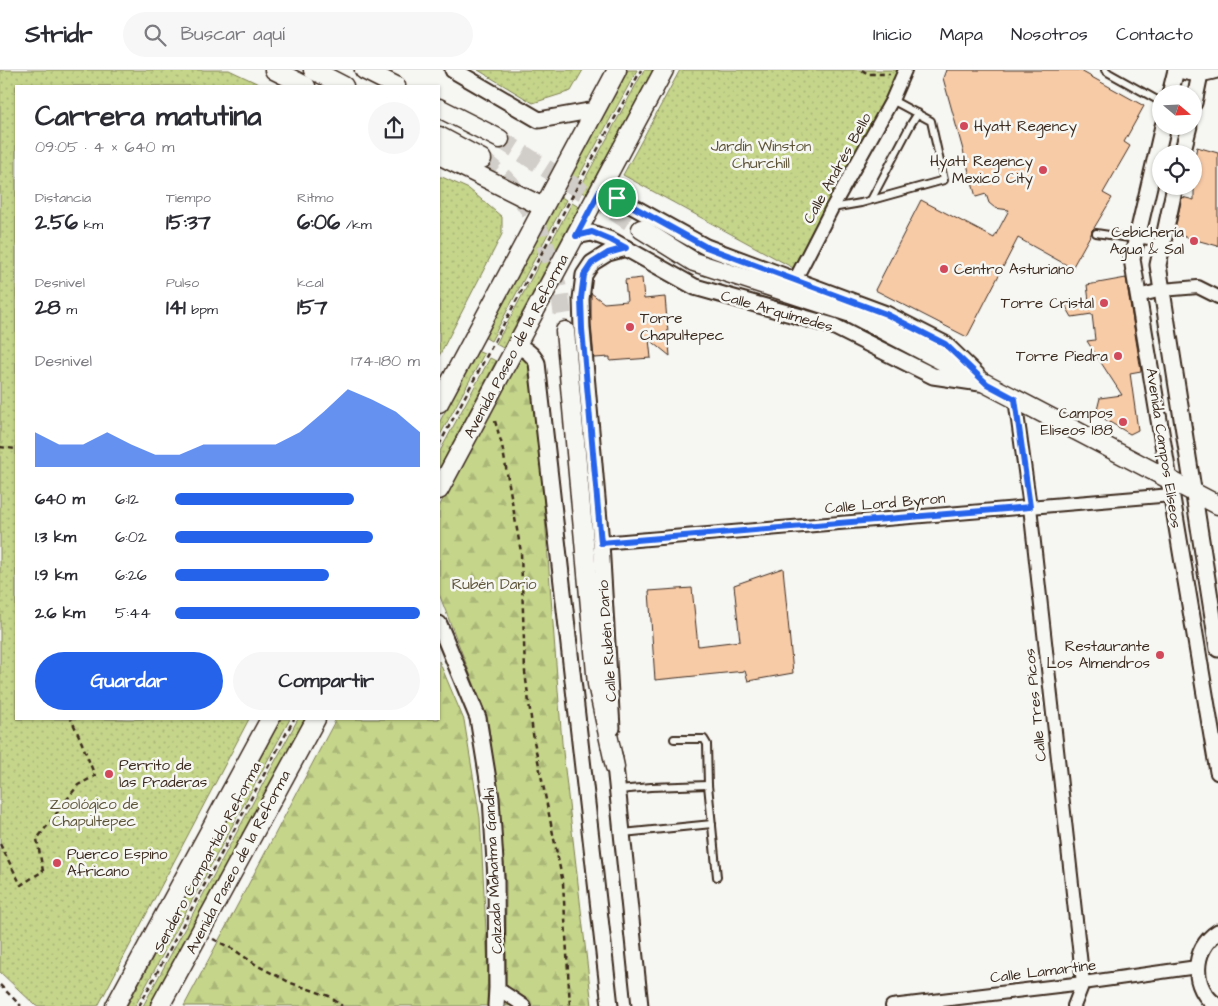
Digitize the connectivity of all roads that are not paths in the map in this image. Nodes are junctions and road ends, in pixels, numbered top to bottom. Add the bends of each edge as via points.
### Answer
1 (274, 70) edge
2 (314, 70) edge
3 (364, 70) edge
4 (453, 70) edge
5 (617, 70) edge
6 (664, 70) edge
7 (1105, 70) edge
8 (1176, 70) edge
9 (1180, 70) edge
10 (1216, 70) edge
11 (905, 72) edge
12 (1200, 74) junction
13 (304, 85) edge
14 (342, 85) edge
15 (394, 85) edge
16 (1172, 85) edge
17 (1198, 85) edge
18 (1152, 97) edge
19 (892, 100) junction
20 (440, 109) edge
21 (595, 110) junction
22 (918, 113) junction
23 (1161, 135) edge
24 (440, 137) edge
25 (500, 139) tunnel mouth
26 (440, 156) edge
27 (482, 159) tunnel mouth
28 (601, 189) junction
29 (1173, 195) edge
30 (871, 200) junction
31 (543, 207) junction
32 (832, 208) junction
33 (641, 229) tunnel mouth
34 (1096, 233) dead end
35 (576, 236) junction
36 (1136, 238) junction
37 (1162, 243) junction
38 (626, 248) junction
39 (796, 280) junction
40 (1162, 290) junction
41 (1138, 296) junction
42 (1218, 297) edge
43 (565, 331) tunnel mouth
44 (516, 345) junction
45 (987, 384) junction
46 (1015, 399) junction
47 (440, 401) edge
48 (440, 488) edge
49 (1170, 488) junction
50 (1193, 492) junction
51 (1218, 505) edge
52 (1030, 507) junction
53 (601, 543) junction
54 (440, 626) edge
55 (1218, 649) edge
56 (269, 720) edge
57 (315, 720) edge
58 (674, 739) dead end
59 (615, 767) junction
60 (1218, 769) edge
61 (708, 785) junction
62 (617, 791) junction
63 (712, 824) junction
64 (622, 833) junction
65 (717, 877) dead end
66 (1218, 932) edge
67 (1197, 967) junction
68 (1082, 983) junction
69 (497, 988) junction
70 (115, 1006) edge
71 (160, 1006) edge
72 (496, 1006) edge
73 (524, 1006) edge
74 (610, 1006) edge
75 (640, 1006) edge
76 (892, 1006) edge
77 (1074, 1006) edge
78 (1217, 1006) edge

1 - 13 main road
2 - 14 main road
3 - 15 main road
4 - 21 street via 539,120
5 - 21 main road
6 - 28 main road, Avenida Paseo de la Reforma
7 - 18 lane
8 - 16 street
9 - 12 street
10 - 12 street
11 - 19 street, Calle Andrés Bello
12 - 17 street
19 - 22 lane
19 - 32 street, Calle Andrés Bello
20 - 25 main road
21 - 31 main road
22 - 30 lane
22 - 30 lane via 932,121 944,180
23 - 36 street, Avenida Campos Elíseos
24 - 27 main road
26 - 31 main road
28 - 35 main road, Avenida Paseo de la Reforma
28 - 39 street, Calle Arquímedes via 706,247
29 - 37 street, Avenida Campos Elíseos
30 - 32 lane
31 - 47 main road
32 - 39 street, Calle Andrés Bello
33 - 45 main road, Calle Arquímedes via 694,262 851,313
34 - 36 lane
35 - 38 street, Calle Arquímedes via 592,232
35 - 44 main road, Avenida Paseo de la Reforma
36 - 37 lane
36 - 41 street, Avenida Campos Elíseos via 1132,259
37 - 40 street, Avenida Campos Elíseos via 1158,265
38 - 45 street, Calle Arquímedes via 695,287 833,326 933,376
38 - 53 street, Calle Rubén Darío via 608,253 592,263 584,275 581,298
39 - 45 street, Calle Arquímedes via 886,314 945,344
40 - 41 street
40 - 42 street via 1198,287
40 - 50 street, Avenida Campos Elíseos
41 - 49 street, Avenida Campos Elíseos
43 - 59 main road via 597,684
44 - 48 main road, Avenida Paseo de la Reforma
44 - 74 street via 529,351 537,362
45 - 46 main road, Calle Arquímedes
46 - 49 main road, Calle Arquímedes
46 - 52 street, Calle Tres Picos
49 - 50 main road, Calle Arquímedes
49 - 52 street, Calle Lord Byron
49 - 60 street, Avenida Campos Elíseos
50 - 51 main road, Calle Arquímedes
50 - 55 street, Avenida Campos Elíseos
52 - 53 street, Calle Lord Byron
52 - 68 street, Calle Tres Picos
53 - 59 street, Calle Rubén Darío
54 - 69 street, Calzada Mahatma Gandhi via 478,718 491,798
56 - 70 main road
57 - 71 main road, Avenida Paseo de la Reforma
58 - 61 lane via 706,741
59 - 62 street, Calle Rubén Darío
61 - 62 lane
61 - 63 lane
62 - 64 street, Calle Rubén Darío
63 - 64 lane
63 - 65 lane
64 - 75 street, Calle Rubén Darío
66 - 67 street via 1201,950
67 - 68 street, Calle Lamartine
67 - 78 street via 1200,986
68 - 76 street, Calle Lamartine
68 - 77 street, Calle Tres Picos
69 - 72 street, Calzada Mahatma Gandhi
69 - 73 street

